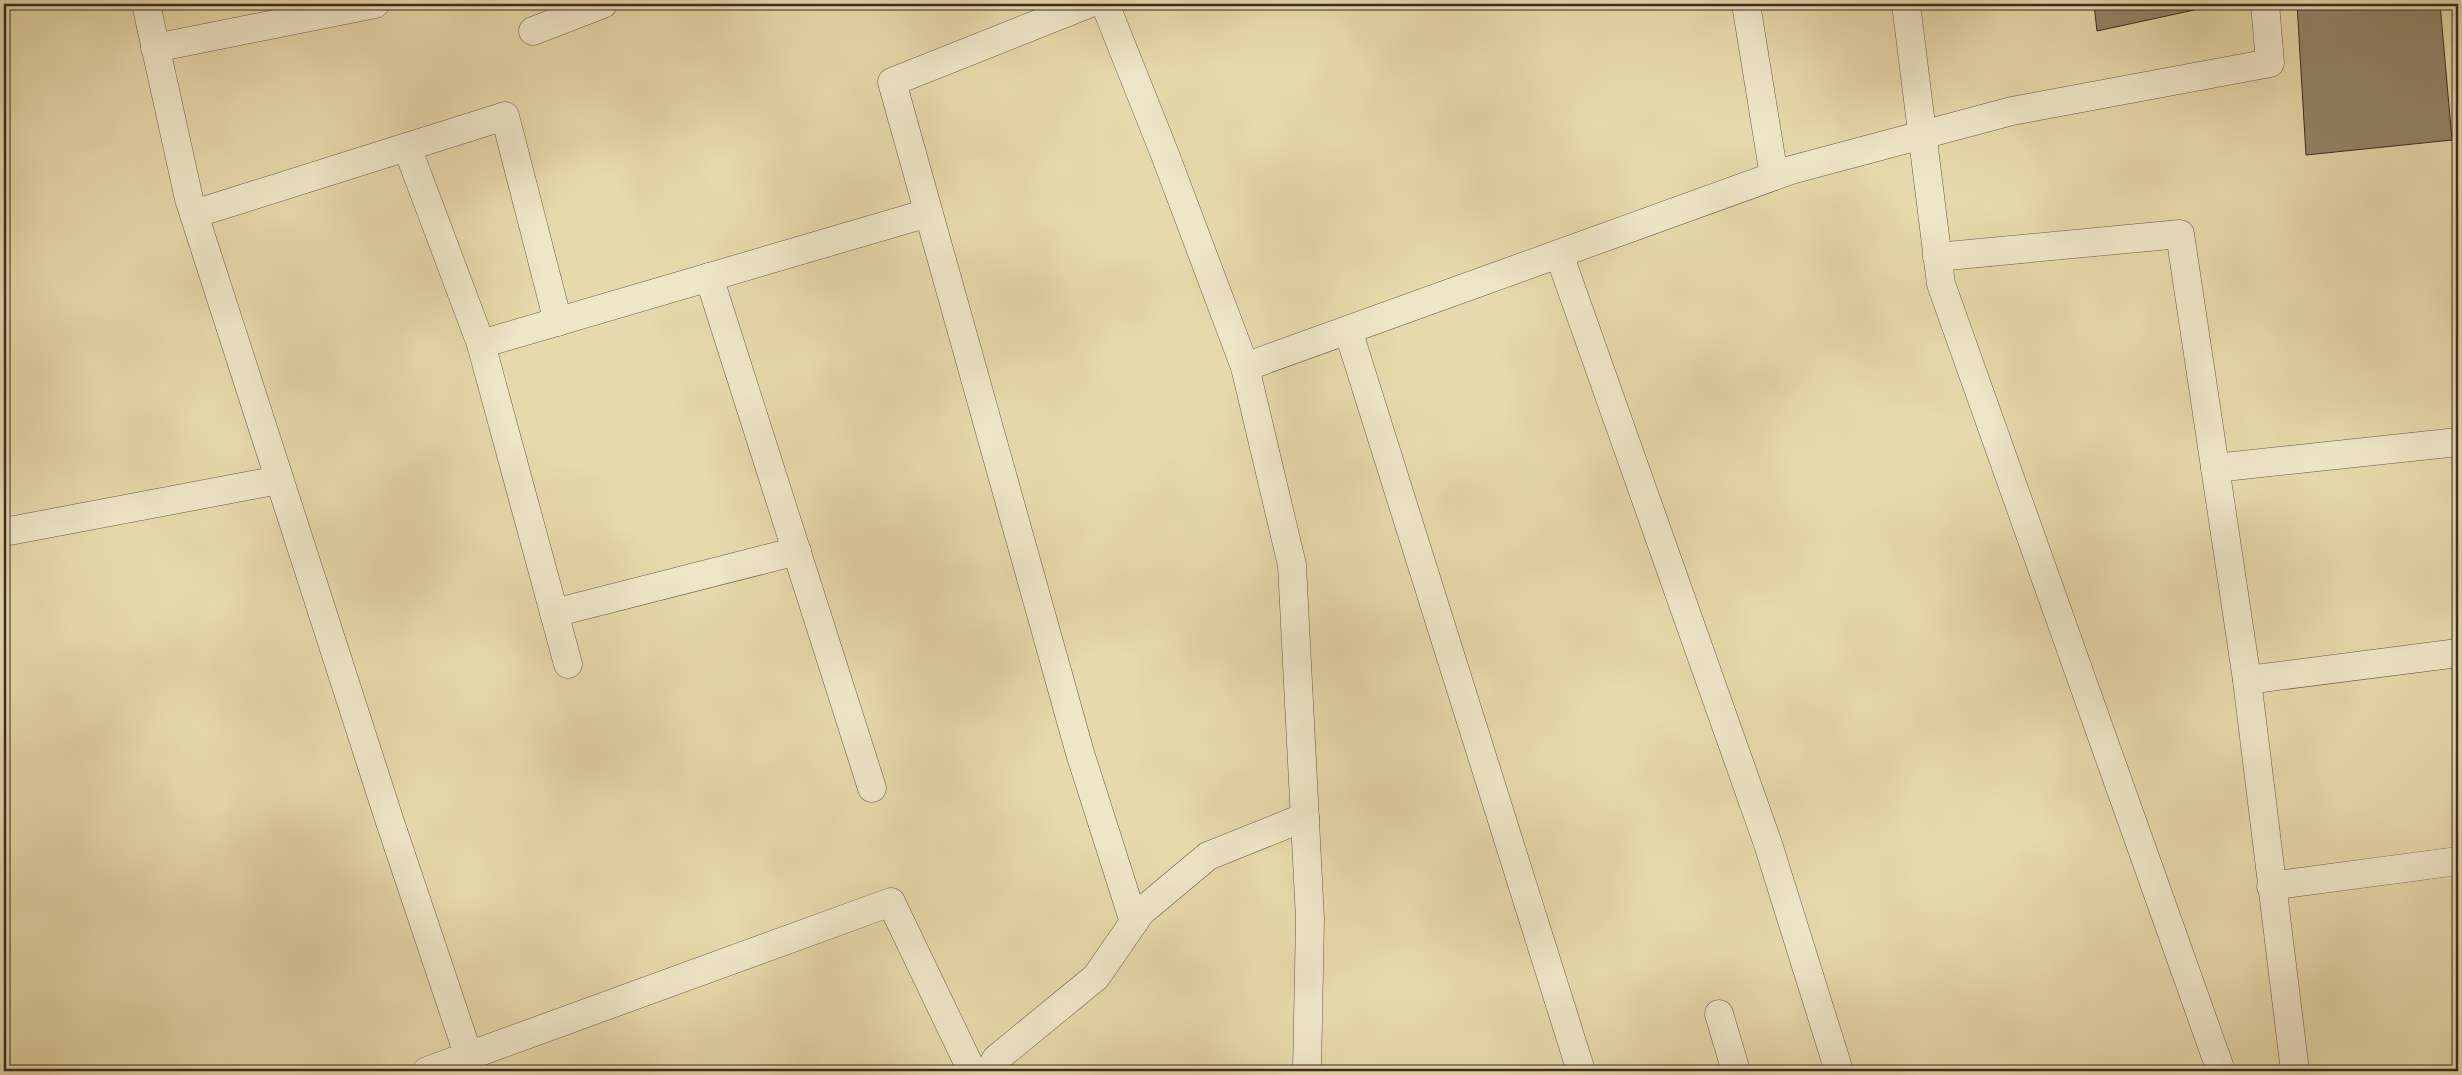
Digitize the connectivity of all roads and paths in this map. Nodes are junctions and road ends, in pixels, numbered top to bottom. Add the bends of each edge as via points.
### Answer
1 (146, 4) edge
2 (375, 4) edge
3 (603, 4) edge
4 (1088, 4) edge
5 (1105, 4) edge
6 (1746, 4) edge
7 (1906, 4) edge
8 (2265, 4) edge
9 (533, 31) dead end
10 (155, 48) junction
11 (1922, 134) junction
12 (407, 147) junction
13 (1774, 176) junction
14 (928, 213) junction
15 (194, 214) junction
16 (1559, 254) junction
17 (1938, 257) junction
18 (709, 277) junction
19 (558, 322) junction
20 (1348, 330) junction
21 (481, 344) junction
22 (1245, 367) junction
23 (2458, 442) edge
24 (2215, 468) junction
25 (279, 480) junction
26 (4, 532) edge
27 (796, 551) junction
28 (554, 613) junction
29 (2458, 653) edge
30 (568, 664) dead end
31 (2247, 680) junction
32 (872, 788) dead end
33 (1305, 817) junction
34 (2458, 861) edge
35 (2271, 886) junction
36 (1134, 922) junction
37 (1720, 1014) dead end
38 (469, 1057) junction
39 (426, 1071) edge
40 (972, 1071) edge
41 (989, 1071) edge
42 (1307, 1071) edge
43 (1580, 1071) edge
44 (1736, 1071) edge
45 (1839, 1071) edge
46 (2221, 1071) edge
47 (2295, 1071) edge

1 - 10 street
2 - 10 street
3 - 9 street
4 - 14 street via 892,82
5 - 22 street
6 - 13 street
7 - 11 street
8 - 11 street via 2270,63 2012,111
10 - 15 street
11 - 13 street
11 - 17 street
12 - 15 street
12 - 19 street via 505,116
12 - 21 street
13 - 16 street
14 - 18 street
14 - 36 street via 1080,753
15 - 25 street
16 - 20 street
16 - 45 street via 1768,844
17 - 24 street via 2180,234
17 - 46 street via 1941,284
18 - 19 street
18 - 27 street
19 - 21 street
20 - 22 street
20 - 43 street
21 - 28 street
22 - 33 street via 1292,566
23 - 24 street
24 - 31 street
25 - 26 street
25 - 38 street
27 - 28 street
27 - 32 street
28 - 30 street
29 - 31 street
31 - 35 street
33 - 36 street via 1208,856 1141,912
33 - 42 street via 1310,919
34 - 35 street
35 - 47 street
36 - 41 street via 1096,977 996,1059
37 - 44 street
38 - 39 street
38 - 40 street via 891,902

